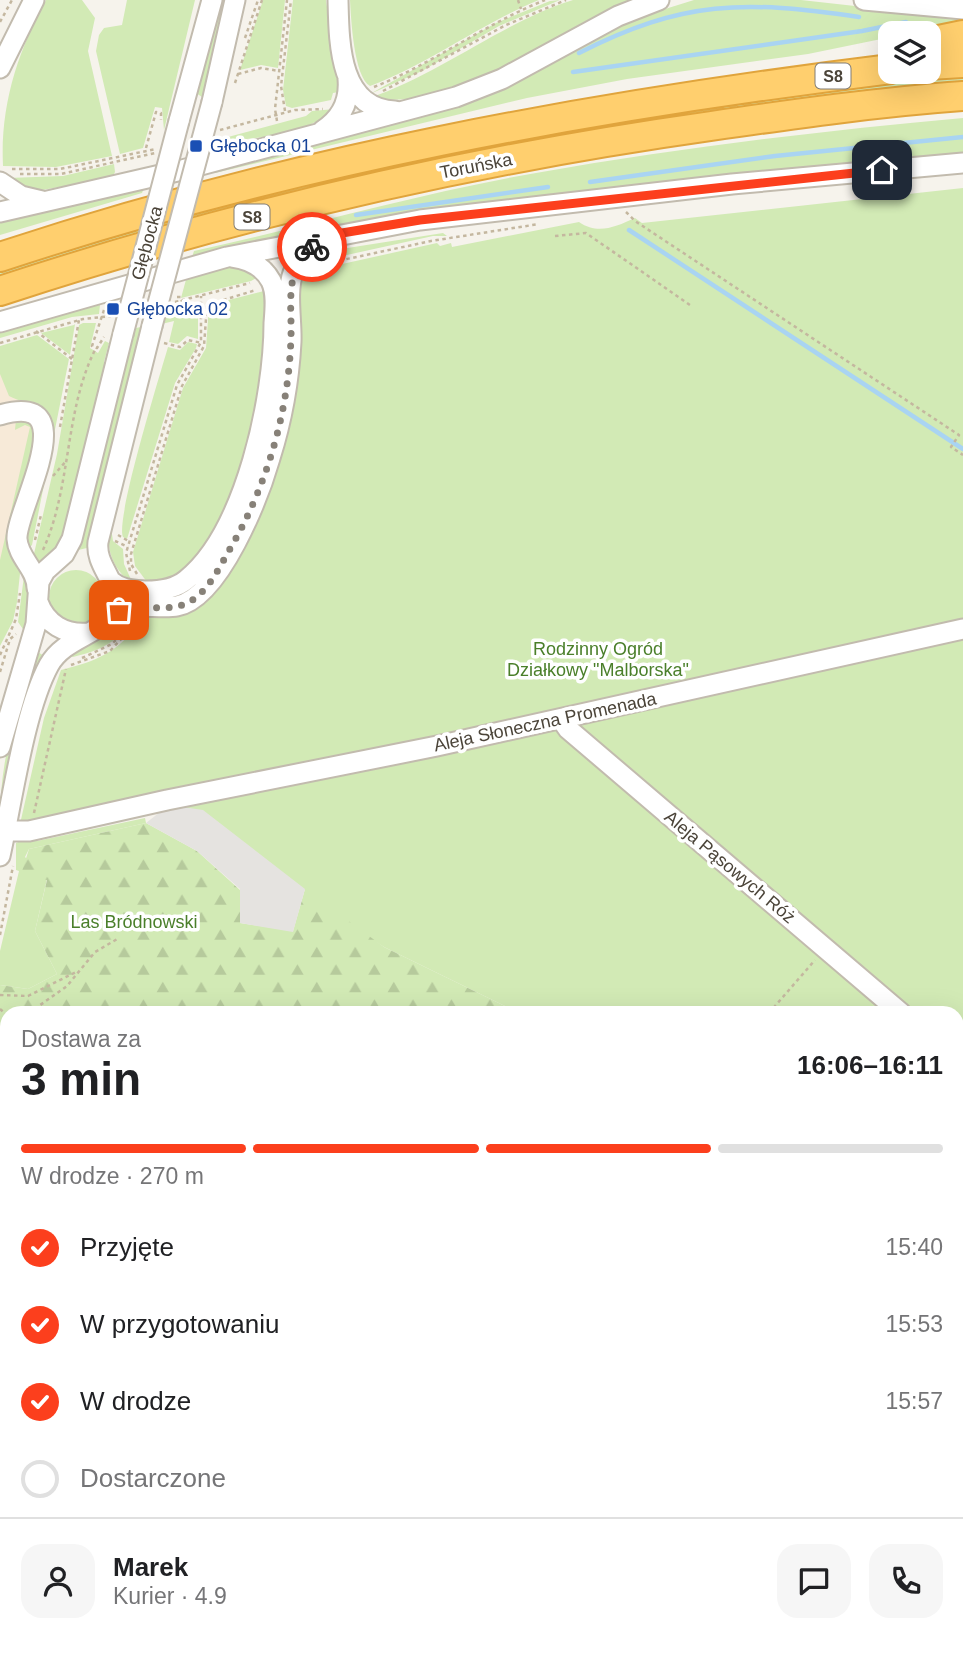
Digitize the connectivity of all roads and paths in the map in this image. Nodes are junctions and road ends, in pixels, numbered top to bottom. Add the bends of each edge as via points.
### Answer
1 (12, 0) edge
2 (34, 0) edge
3 (212, 0) edge
4 (234, 0) edge
5 (262, 0) edge
6 (289, 0) edge
7 (338, 0) edge
8 (518, 0) edge
9 (545, 0) edge
10 (566, 0) edge
11 (659, 0) edge
12 (864, 0) edge
13 (521, 9) junction
14 (963, 9) edge
15 (0, 22) edge
16 (963, 35) edge
17 (941, 40) edge
18 (878, 53) edge
19 (963, 63) edge
20 (941, 64) edge
21 (0, 68) edge
22 (279, 71) junction
23 (878, 71) edge
24 (237, 75) junction
25 (348, 79) junction
26 (775, 83) junction
27 (234, 86) dead end
28 (365, 90) dead end
29 (377, 93) dead end
30 (959, 97) edge
31 (413, 109) junction
32 (285, 113) dead end
33 (170, 118) junction
34 (277, 121) dead end
35 (312, 136) junction
36 (155, 148) dead end
37 (145, 150) junction
38 (963, 163) edge
39 (4, 176) edge
40 (47, 200) junction
41 (633, 209) dead end
42 (616, 211) dead end
43 (625, 211) junction
44 (0, 212) edge
45 (541, 224) dead end
46 (330, 235) junction
47 (555, 236) dead end
48 (0, 257) edge
49 (227, 257) junction
50 (308, 268) dead end
51 (251, 283) dead end
52 (264, 285) dead end
53 (0, 291) edge
54 (201, 296) junction
55 (181, 301) junction
56 (169, 304) dead end
57 (690, 305) dead end
58 (204, 306) junction
59 (120, 314) dead end
60 (0, 322) edge
61 (99, 324) dead end
62 (36, 331) junction
63 (103, 338) dead end
64 (0, 343) edge
65 (203, 343) junction
66 (171, 345) dead end
67 (98, 346) junction
68 (72, 359) dead end
69 (6, 414) edge
70 (963, 455) edge
71 (66, 460) junction
72 (50, 480) dead end
73 (48, 558) junction
74 (107, 574) junction
75 (32, 592) junction
76 (138, 596) junction
77 (110, 616) junction
78 (963, 629) edge
79 (88, 633) junction
80 (24, 635) dead end
81 (0, 655) edge
82 (69, 659) dead end
83 (66, 666) dead end
84 (0, 672) edge
85 (561, 719) junction
86 (0, 747) edge
87 (36, 830) junction
88 (6, 831) junction
89 (0, 856) edge
90 (119, 938) dead end
91 (825, 948) junction
92 (79, 970) junction
93 (0, 995) edge
94 (39, 1006) edge
95 (775, 1006) edge
96 (893, 1006) edge

1 - 15 path
2 - 21 street
3 - 33 street, Głębocka
4 - 74 street, Głębocka, bridge via 212,102 100,531 97,555
5 - 24 path
6 - 22 path
6 - 32 path via 281,86
7 - 25 street
8 - 13 path
9 - 13 path
10 - 29 path via 506,25
11 - 31 street via 618,16 502,79
12 - 14 street
13 - 28 path via 417,67
16 - 17 highway
18 - 26 highway
19 - 20 highway
22 - 24 path via 261,68
22 - 34 path
23 - 26 highway, Toruńska / S8
24 - 27 path
25 - 31 street via 360,99 371,106
25 - 35 street via 340,115
26 - 48 highway, Toruńska / S8 via 439,139 264,180
30 - 53 highway, Toruńska / S8 via 647,135 433,174 270,212
31 - 35 street
33 - 37 path via 155,114
33 - 73 street, Głębocka, bridge via 74,530 66,550
35 - 40 street
36 - 37 path
37 - 39 path via 57,170
38 - 46 street via 719,185
39 - 40 street via 20,196
40 - 44 street
41 - 43 path
42 - 43 path
43 - 70 path via 959,435 951,447
45 - 50 path via 431,241
46 - 49 street
46 - 76 street via 300,258 292,276 289,367 282,411 263,479 239,533 206,587 192,600 168,607
47 - 57 path via 586,233
49 - 60 street
49 - 76 street via 251,261 274,288 274,356 265,414 233,509 201,565 179,585
51 - 54 path
52 - 58 path
54 - 55 path
54 - 58 path
55 - 56 path
55 - 58 path
58 - 65 path
59 - 62 path
61 - 67 path via 92,346
62 - 64 path
62 - 68 path
63 - 67 path
65 - 66 path via 188,340 180,347
65 - 76 path via 199,360 181,386 130,556
65 - 76 path via 177,385 128,547 126,563
67 - 71 path via 86,372
69 - 75 street via 34,416 43,430 39,467 17,531 20,551 36,576
71 - 72 path
71 - 73 path
73 - 74 street via 81,558
73 - 75 street, Głębocka
74 - 76 street via 119,587
74 - 77 street, Głębocka via 115,599
75 - 79 street via 44,615 57,627
75 - 81 path
75 - 86 street, Głębocka via 35,629
76 - 77 street
76 - 82 path via 130,625 116,641 96,653
77 - 79 street
78 - 85 street, Aleja Słoneczna Promenada
79 - 88 street via 62,649 45,674
80 - 84 path via 10,639
83 - 87 path via 34,816
85 - 87 street, Aleja Słoneczna Promenada
85 - 91 street, Aleja Pąsowych Róż
87 - 88 street, Aleja Słoneczna Promenada
88 - 89 street
90 - 92 path via 95,952
91 - 95 path
91 - 96 street, Aleja Pąsowych Róż
92 - 93 path via 27,996
92 - 94 path via 67,986

